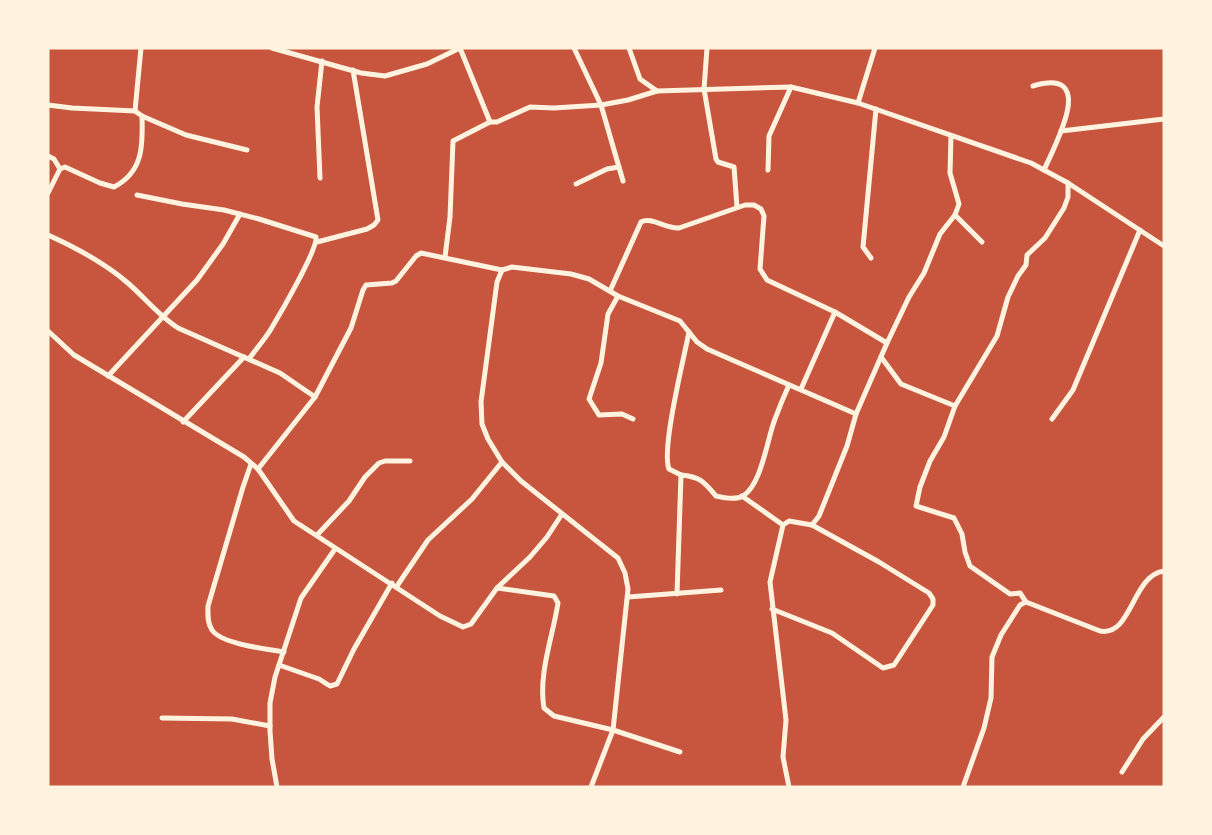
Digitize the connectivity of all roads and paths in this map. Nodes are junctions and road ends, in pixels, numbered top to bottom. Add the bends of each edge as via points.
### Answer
1 (141, 48) edge
2 (272, 48) edge
3 (460, 48) edge
4 (574, 48) edge
5 (629, 48) edge
6 (707, 48) edge
7 (875, 48) edge
8 (322, 61) junction
9 (353, 70) junction
10 (1033, 86) dead end
11 (791, 87) junction
12 (704, 89) junction
13 (657, 90) junction
14 (858, 103) junction
15 (48, 105) edge
16 (601, 105) junction
17 (876, 109) junction
18 (135, 111) junction
19 (142, 116) junction
20 (1164, 118) edge
21 (490, 122) junction
22 (1061, 131) junction
23 (951, 136) junction
24 (246, 150) dead end
25 (48, 156) edge
26 (620, 167) junction
27 (60, 169) junction
28 (768, 170) dead end
29 (1044, 170) junction
30 (320, 178) dead end
31 (623, 181) dead end
32 (1068, 183) junction
33 (576, 184) dead end
34 (48, 193) edge
35 (136, 195) dead end
36 (737, 207) junction
37 (240, 214) junction
38 (955, 215) junction
39 (1140, 230) junction
40 (48, 235) edge
41 (317, 242) junction
42 (982, 242) dead end
43 (1164, 246) edge
44 (445, 257) junction
45 (871, 258) dead end
46 (502, 270) junction
47 (610, 291) junction
48 (618, 296) junction
49 (835, 312) junction
50 (163, 318) junction
51 (48, 331) edge
52 (689, 332) junction
53 (887, 343) junction
54 (881, 357) junction
55 (246, 358) junction
56 (108, 376) junction
57 (789, 385) junction
58 (801, 389) junction
59 (315, 397) junction
60 (955, 406) junction
61 (855, 414) junction
62 (633, 419) dead end
63 (1053, 419) dead end
64 (183, 422) junction
65 (410, 461) dead end
66 (502, 462) junction
67 (251, 464) junction
68 (258, 469) junction
69 (681, 476) junction
70 (742, 496) junction
71 (562, 514) junction
72 (783, 525) junction
73 (812, 525) junction
74 (317, 535) junction
75 (335, 549) junction
76 (1164, 571) edge
77 (394, 584) junction
78 (497, 588) junction
79 (721, 590) dead end
80 (677, 594) junction
81 (628, 597) junction
82 (1026, 602) junction
83 (772, 609) junction
84 (284, 652) junction
85 (279, 665) junction
86 (1164, 717) edge
87 (162, 718) dead end
88 (270, 726) junction
89 (613, 730) junction
90 (680, 752) dead end
91 (1122, 772) dead end
92 (277, 787) edge
93 (591, 787) edge
94 (789, 787) edge
95 (963, 787) edge

1 - 18 street
2 - 8 street
3 - 9 street via 427,64 385,76
3 - 21 street
4 - 16 street
5 - 13 street via 640,79
6 - 12 street
7 - 14 street
8 - 9 street
8 - 30 street via 317,107
9 - 41 street via 378,220 367,229
10 - 22 street via 1046,82 1064,86 1069,108
11 - 12 street
11 - 14 street
11 - 28 street via 769,136
12 - 13 street
12 - 36 street via 716,159 735,170
13 - 16 street
14 - 17 street
15 - 18 street
16 - 21 street via 530,107
16 - 26 street
17 - 23 street
17 - 45 street via 863,247
18 - 19 street
19 - 24 street via 186,135
19 - 27 street via 140,154 127,180 114,187 70,168
20 - 22 street
21 - 44 street via 453,141
22 - 29 street
23 - 29 street
23 - 38 street via 950,173 958,204
25 - 27 street
26 - 31 street
26 - 33 street
27 - 34 street
29 - 32 street
32 - 39 street
32 - 60 street via 1064,208 1045,238 1027,255 1008,297 997,336
35 - 37 street
36 - 47 street via 679,228 671,229 645,219
36 - 49 street via 754,205 764,216 760,269 767,280
37 - 41 street via 316,237
37 - 50 street via 197,280
38 - 42 street
38 - 53 street via 940,234
39 - 43 street
39 - 63 street via 1073,390
40 - 50 street via 78,249 130,284
41 - 55 street via 271,330
44 - 46 street
44 - 59 street via 418,254 396,281 366,285 351,328
46 - 47 street via 512,267 571,274
46 - 66 street via 497,282 481,402 482,424
47 - 48 street
48 - 52 street via 680,321
48 - 62 street via 608,314 601,363 589,399 599,415 622,414
49 - 53 street
49 - 58 street
50 - 55 street
50 - 56 street
51 - 56 street via 74,355
52 - 57 street via 707,349
52 - 69 street via 667,464
53 - 54 street
54 - 60 street via 901,384
54 - 61 street
55 - 59 street via 280,373
55 - 64 street
56 - 64 street
57 - 58 street
57 - 70 street via 757,475
58 - 61 street
59 - 68 street
60 - 82 street via 930,461 916,506 954,518 970,566 1010,594 1022,595
61 - 73 street via 847,446
64 - 67 street
65 - 74 street via 379,463
66 - 71 street
66 - 77 street via 472,499 428,540
67 - 68 street
67 - 84 street via 208,606 208,618 210,627 221,638
68 - 74 street via 294,521
69 - 70 street via 705,481 716,496
69 - 80 street
70 - 72 street
71 - 78 street via 542,543
71 - 81 street via 618,558 625,573
72 - 73 street via 789,520
72 - 83 street via 770,582
73 - 83 street via 929,593 933,605 888,668 832,633
74 - 75 street
75 - 77 street
75 - 84 street via 301,598
76 - 82 street via 1148,577 1122,621 1106,632
77 - 78 street via 463,627 471,624
77 - 85 street via 337,684 330,686
78 - 89 street via 554,596 558,603 545,669 544,708 554,716
79 - 80 street
80 - 81 street
81 - 89 street
82 - 95 street via 1001,635 992,657 991,698
83 - 94 street via 786,720 783,757
84 - 85 street
85 - 88 street via 270,703
86 - 91 street via 1143,739
87 - 88 street via 232,719
88 - 92 street
89 - 90 street
89 - 93 street

